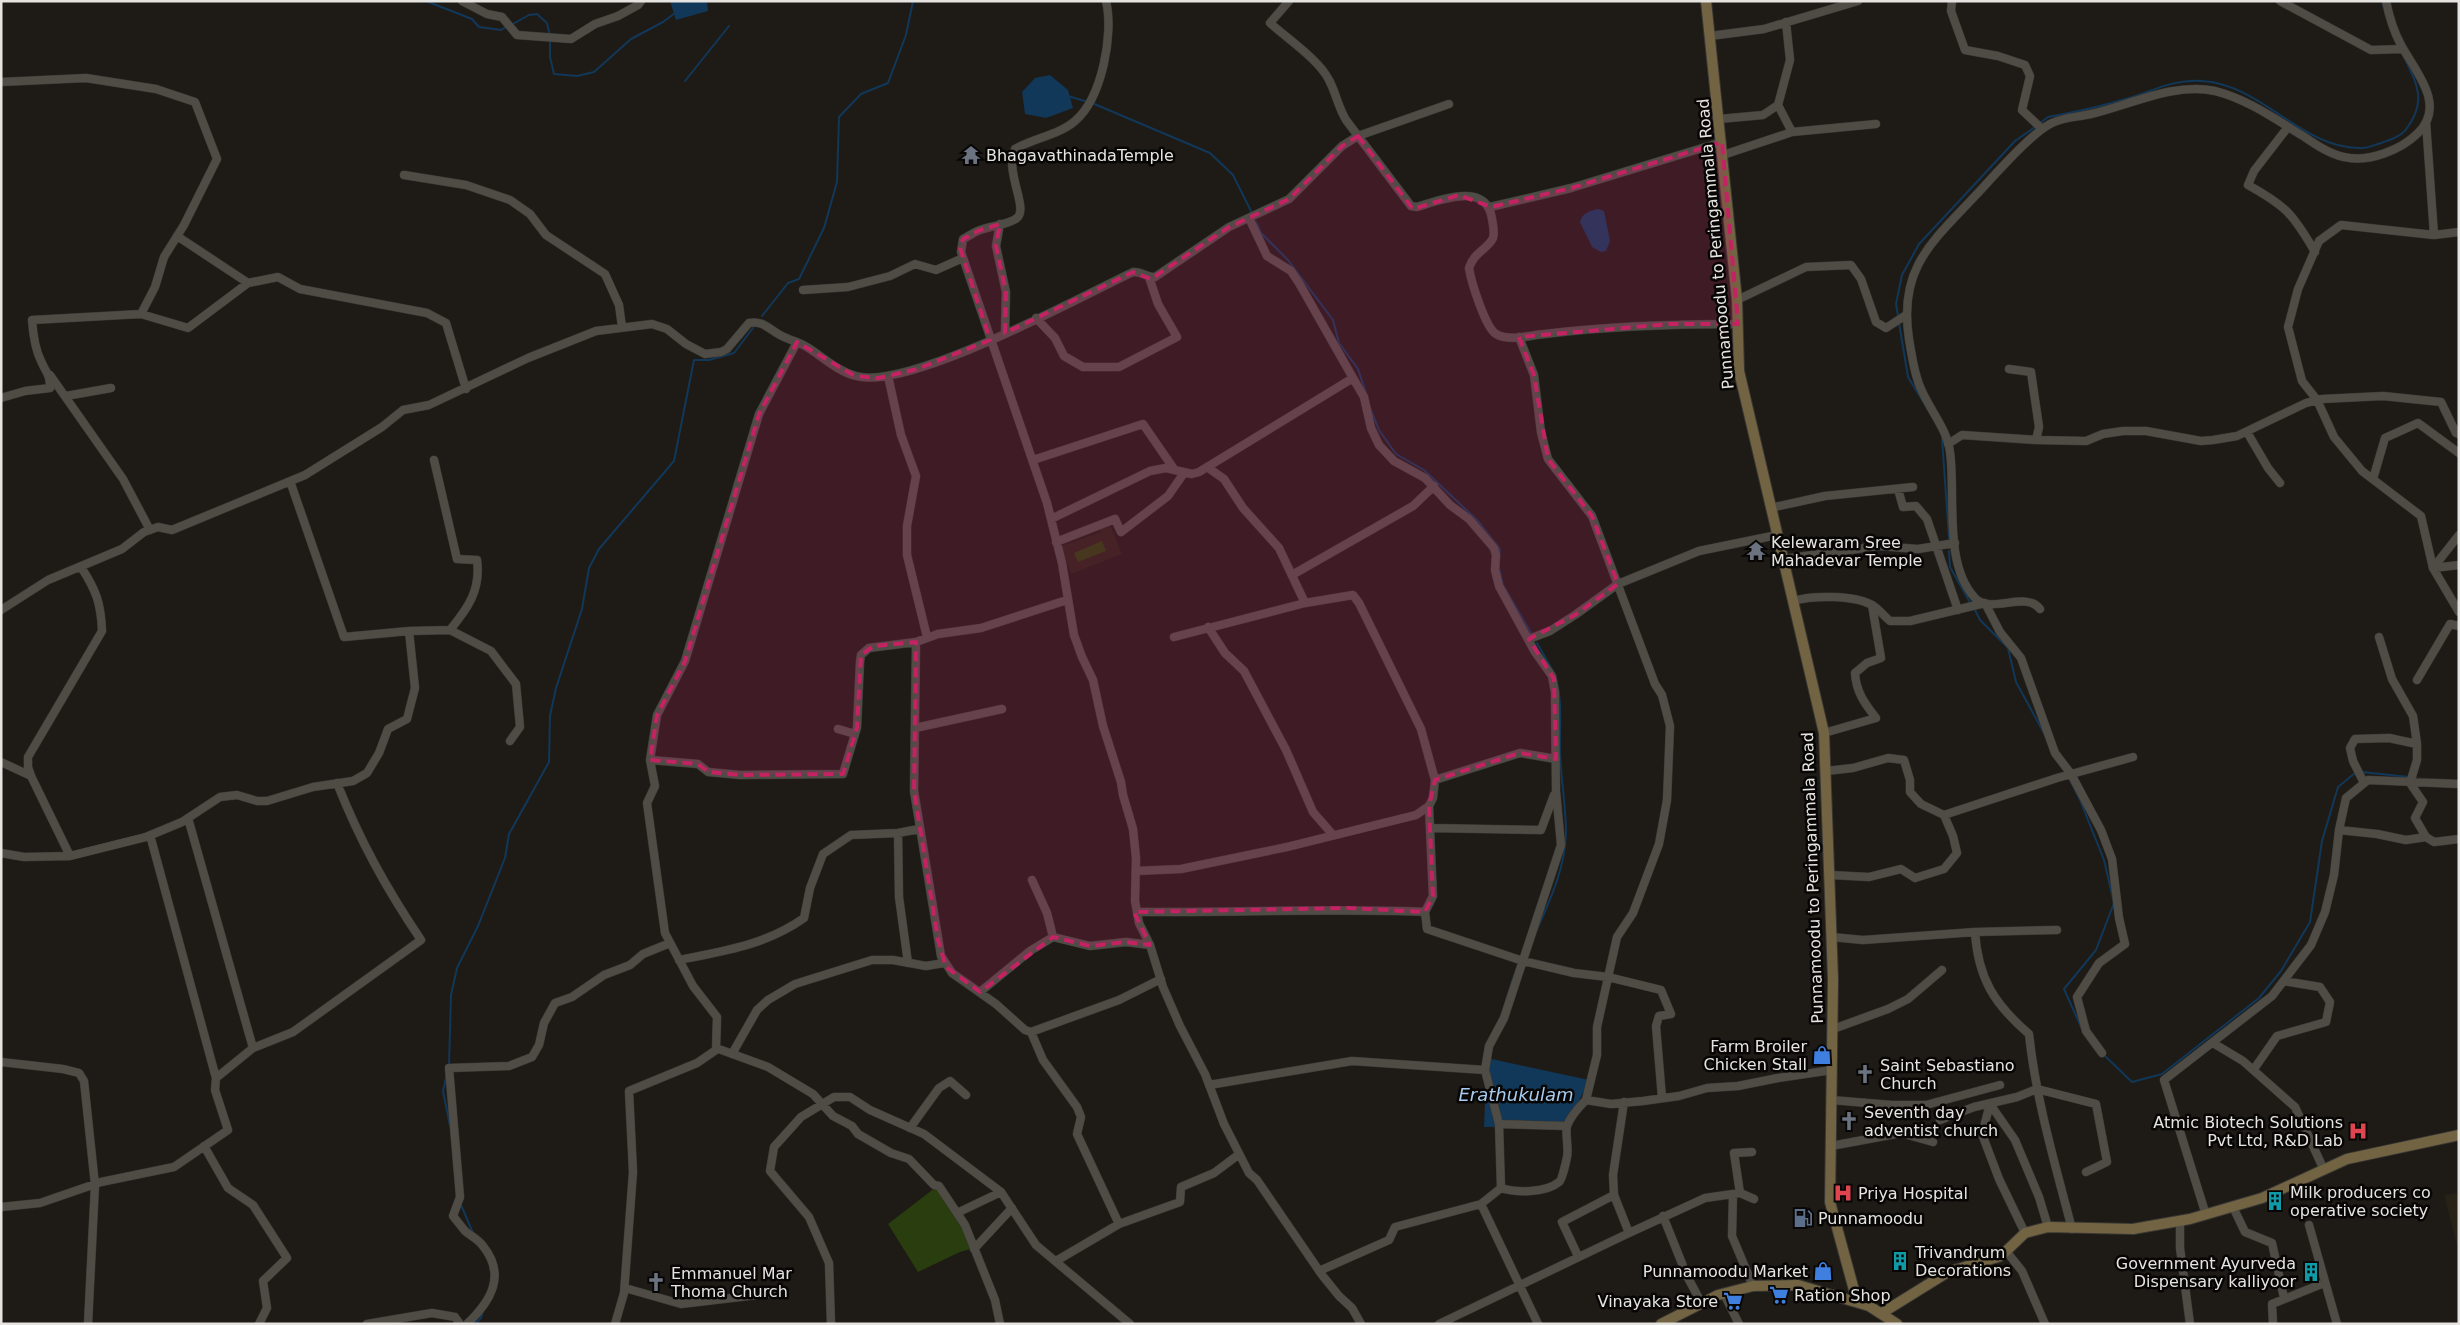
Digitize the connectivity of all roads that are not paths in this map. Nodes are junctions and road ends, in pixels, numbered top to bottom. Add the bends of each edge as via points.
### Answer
1 (462, 1) edge
2 (641, 1) edge
3 (1106, 1) edge
4 (1288, 1) edge
5 (1706, 1) edge
6 (1858, 1) edge
7 (1952, 1) edge
8 (2280, 1) edge
9 (2386, 1) edge
10 (1786, 22) junction
11 (1710, 36) junction
12 (2400, 49) junction
13 (1, 82) edge
14 (1449, 104) dead end
15 (1778, 105) junction
16 (1719, 119) junction
17 (2426, 122) junction
18 (1876, 124) dead end
19 (2288, 127) junction
20 (2042, 128) junction
21 (1792, 132) junction
22 (1358, 136) junction
23 (1722, 142) junction
24 (1723, 154) junction
25 (404, 175) dead end
26 (1490, 207) junction
27 (1249, 218) junction
28 (1000, 227) junction
29 (2459, 232) edge
30 (2434, 235) junction
31 (178, 236) junction
32 (2314, 252) junction
33 (963, 258) junction
34 (1149, 277) junction
35 (248, 283) junction
36 (803, 290) dead end
37 (1737, 300) junction
38 (141, 314) junction
39 (1904, 316) junction
40 (1036, 318) junction
41 (1738, 324) junction
42 (622, 327) junction
43 (1005, 333) junction
44 (1519, 337) junction
45 (990, 340) junction
46 (797, 342) junction
47 (2009, 369) dead end
48 (50, 376) junction
49 (888, 376) junction
50 (1353, 378) junction
51 (111, 388) dead end
52 (466, 388) junction
53 (66, 396) junction
54 (1, 398) edge
55 (2318, 400) junction
56 (2247, 432) junction
57 (2459, 434) edge
58 (2036, 440) junction
59 (1948, 444) junction
60 (2459, 453) edge
61 (434, 460) dead end
62 (1033, 460) junction
63 (1207, 467) junction
64 (1174, 469) junction
65 (1184, 473) junction
66 (2373, 479) junction
67 (290, 481) junction
68 (2280, 483) dead end
69 (1434, 486) junction
70 (1913, 487) dead end
71 (1898, 489) junction
72 (1770, 508) junction
73 (1051, 518) junction
74 (150, 530) junction
75 (2459, 534) edge
76 (1777, 535) junction
77 (1056, 542) junction
78 (1955, 543) junction
79 (1936, 546) junction
80 (1783, 559) junction
81 (2459, 565) edge
82 (81, 567) junction
83 (2433, 568) junction
84 (1292, 575) junction
85 (1618, 584) junction
86 (1067, 600) junction
87 (1793, 601) junction
88 (1305, 603) junction
89 (1871, 604) junction
90 (1985, 604) junction
91 (2040, 609) dead end
92 (1, 610) edge
93 (1958, 610) junction
94 (2459, 612) edge
95 (2459, 626) edge
96 (1208, 627) junction
97 (450, 630) junction
98 (409, 631) junction
99 (927, 637) junction
100 (1174, 637) dead end
101 (2379, 638) dead end
102 (1530, 639) junction
103 (916, 642) junction
104 (2416, 680) dead end
105 (1002, 708) dead end
106 (915, 728) junction
107 (838, 729) dead end
108 (1824, 733) junction
109 (855, 734) junction
110 (510, 741) dead end
111 (2417, 744) junction
112 (2133, 757) dead end
113 (1556, 759) junction
114 (650, 760) junction
115 (1, 762) edge
116 (1826, 770) junction
117 (2072, 774) junction
118 (31, 776) junction
119 (1435, 780) junction
120 (2410, 782) junction
121 (337, 783) junction
122 (2364, 783) junction
123 (2459, 784) edge
124 (1556, 791) junction
125 (1429, 806) junction
126 (1944, 815) junction
127 (188, 818) junction
128 (1430, 828) junction
129 (919, 829) junction
130 (2339, 830) junction
131 (898, 833) junction
132 (150, 835) junction
133 (1333, 835) junction
134 (2426, 837) junction
135 (2459, 839) edge
136 (1, 853) edge
137 (70, 856) junction
138 (1136, 872) junction
139 (1830, 875) junction
140 (1032, 880) dead end
141 (1137, 912) junction
142 (1426, 912) junction
143 (2057, 930) dead end
144 (1975, 932) junction
145 (1053, 937) junction
146 (1831, 937) junction
147 (670, 942) junction
148 (1150, 945) junction
149 (679, 960) junction
150 (1523, 961) junction
151 (944, 962) junction
152 (908, 964) junction
153 (1942, 970) dead end
154 (1608, 977) junction
155 (1161, 979) junction
156 (2284, 981) junction
157 (980, 992) junction
158 (1832, 1029) junction
159 (1031, 1032) junction
160 (2213, 1043) junction
161 (253, 1048) junction
162 (716, 1048) junction
163 (2102, 1052) dead end
164 (732, 1054) junction
165 (1, 1062) edge
166 (1485, 1070) junction
167 (1832, 1070) junction
168 (2254, 1070) junction
169 (216, 1078) junction
170 (1209, 1085) junction
171 (2000, 1085) dead end
172 (2037, 1089) junction
173 (966, 1095) dead end
174 (1662, 1098) junction
175 (1586, 1100) junction
176 (1831, 1100) junction
177 (1624, 1102) junction
178 (821, 1103) junction
179 (1990, 1104) junction
180 (1940, 1120) dead end
181 (1499, 1124) junction
182 (1567, 1126) junction
183 (910, 1128) junction
184 (2459, 1135) edge
185 (1932, 1142) dead end
186 (204, 1146) junction
187 (1831, 1146) junction
188 (1752, 1152) dead end
189 (1238, 1154) junction
190 (2324, 1170) junction
191 (2086, 1172) dead end
192 (94, 1185) junction
193 (1501, 1188) junction
194 (1001, 1192) junction
195 (1736, 1193) junction
196 (1614, 1195) junction
197 (1754, 1199) dead end
198 (1481, 1204) junction
199 (2233, 1206) junction
200 (1, 1207) edge
201 (1012, 1208) junction
202 (957, 1213) junction
203 (2206, 1215) junction
204 (1663, 1216) junction
205 (2180, 1221) junction
206 (1119, 1224) junction
207 (2309, 1225) dead end
208 (2048, 1228) junction
209 (2072, 1229) junction
210 (1630, 1233) junction
211 (2025, 1233) junction
212 (974, 1249) junction
213 (2006, 1251) junction
214 (1578, 1256) junction
215 (1056, 1261) junction
216 (1319, 1271) junction
217 (2324, 1283) junction
218 (1519, 1284) junction
219 (1753, 1286) junction
220 (625, 1288) junction
221 (774, 1292) dead end
222 (1724, 1294) junction
223 (2284, 1298) junction
224 (1702, 1304) junction
225 (1868, 1306) junction
226 (1885, 1317) edge
227 (88, 1324) edge
228 (259, 1324) edge
229 (367, 1324) edge
230 (460, 1324) edge
231 (467, 1324) edge
232 (615, 1324) edge
233 (831, 1324) edge
234 (1000, 1324) edge
235 (1130, 1324) edge
236 (1361, 1324) edge
237 (1439, 1324) edge
238 (1538, 1324) edge
239 (1661, 1324) edge
240 (1739, 1324) edge
241 (1897, 1324) edge
242 (2045, 1324) edge
243 (2190, 1324) edge
244 (2273, 1324) edge
245 (2337, 1324) edge

1 - 2 street via 487,14 502,17 516,35 570,39
3 - 28 street via 1108,47 1098,84 1076,120 1016,149 1011,165 1022,210 1014,220
4 - 22 street via 1270,23 1322,69 1338,107
5 - 11 main road, Punnamoodu to Peringammala Road
6 - 10 street
7 - 20 street via 1951,11 1965,50 1998,56 2025,66 2030,76 2022,110
8 - 12 street via 2372,50
9 - 12 street
10 - 11 street via 1764,29
10 - 15 street via 1790,60
11 - 16 main road, Punnamoodu to Peringammala Road
12 - 17 street via 2418,70 2430,100
13 - 31 street via 86,78 156,89 195,102 217,159
14 - 22 street
15 - 16 street via 1763,114
15 - 21 street
16 - 23 main road, Punnamoodu to Peringammala Road
17 - 19 street via 2420,132 2404,143 2388,152 2364,158 2345,158 2323,149
17 - 30 street
18 - 21 street
19 - 20 street via 2231,96 2212,90 2183,90 2060,120
19 - 32 street via 2254,171 2248,185 2277,201 2298,222
20 - 39 street via 1928,247 1917,264
21 - 24 street
22 - 26 street via 1413,208 1459,195
22 - 27 street via 1342,146 1289,198
23 - 24 main road, Punnamoodu to Peringammala Road
23 - 26 street via 1571,188
24 - 37 main road, Punnamoodu to Peringammala Road
25 - 42 street via 466,186 510,200 530,214 546,235 605,274 619,305
26 - 44 street via 1493,239 1474,256 1469,268 1470,276 1491,330 1502,336
27 - 34 street
27 - 50 street via 1268,256 1291,271 1299,283
28 - 33 street via 980,230 963,239 960,248
28 - 43 street via 996,246 1006,292
29 - 30 street
30 - 32 street via 2341,225 2319,241
31 - 35 street
31 - 38 street via 164,257 155,286
32 - 55 street via 2298,289 2288,327 2302,381
33 - 36 street via 936,270 914,264 890,276 848,287
33 - 45 street
34 - 40 street via 1140,271 1133,272
34 - 40 street via 1158,304 1177,337 1119,367 1083,366 1064,356 1055,338
35 - 38 street via 188,328
35 - 52 street via 278,277 300,288 427,313 446,323
37 - 39 street via 1806,267 1851,265 1861,279 1876,322 1886,328
37 - 41 main road, Punnamoodu to Peringammala Road
38 - 48 street via 32,320 40,361
39 - 59 street via 1919,386
40 - 43 street
41 - 44 street via 1670,324
41 - 72 main road, Punnamoodu to Peringammala Road via 1739,370
42 - 46 street via 652,324 667,329 705,354 721,352 749,323 755,322
42 - 52 street via 596,331 561,344
43 - 45 street
44 - 85 street via 1534,375 1548,459 1592,516
45 - 49 street via 908,372
45 - 62 street
46 - 49 street via 855,376
46 - 114 street via 759,414 685,661 656,715
47 - 58 street via 2030,372 2040,427
48 - 53 street
48 - 54 street via 50,388
49 - 99 street via 901,435 916,476 907,526 906,555
50 - 63 street
50 - 69 street via 1364,397 1371,428 1379,445 1394,462
51 - 53 street
52 - 67 street via 422,408 403,410 336,457
53 - 74 street via 123,479
55 - 56 street via 2294,408
55 - 57 street via 2384,396 2441,402
55 - 66 street via 2334,437 2362,471
56 - 58 street via 2201,441 2146,431 2103,434 2086,441
56 - 68 street
58 - 59 street via 1962,435
59 - 78 street
60 - 66 street via 2418,423 2386,438
61 - 97 street via 457,559 477,560 479,573 470,606
62 - 64 street via 1143,424
62 - 73 street
63 - 65 street via 1192,474
63 - 84 street via 1224,479 1243,508 1279,548
64 - 65 street
64 - 73 street via 1150,472
65 - 77 street via 1168,496 1121,532 1115,519
66 - 83 street via 2421,516
67 - 74 street via 172,530 158,527
67 - 98 street via 344,637
69 - 84 street via 1414,506
69 - 102 street via 1450,505 1470,519 1494,548 1494,570 1499,586
70 - 71 street
71 - 72 street via 1825,496
71 - 79 street via 1903,507 1916,506 1927,519
72 - 76 main road, Punnamoodu to Peringammala Road
73 - 77 street
74 - 82 street via 122,549
75 - 83 street
76 - 80 main road, Punnamoodu to Peringammala Road
76 - 85 street via 1699,551
77 - 86 street
78 - 79 street
78 - 90 street via 1958,564 1967,586 1977,600
79 - 80 street via 1918,549 1879,546
79 - 93 street
80 - 87 main road, Punnamoodu to Peringammala Road
81 - 83 street
82 - 92 street via 48,580
82 - 118 street via 96,591 102,631 28,756
83 - 94 street
84 - 88 street
85 - 102 street via 1576,616
85 - 154 street via 1662,695 1670,736 1667,800 1659,844 1633,913 1617,937
86 - 99 street via 981,628
86 - 138 street via 1074,635 1093,680 1103,726 1122,782 1132,829
87 - 89 street via 1808,596 1839,597
87 - 108 main road, Punnamoodu to Peringammala Road
88 - 96 street
88 - 119 street via 1348,595 1357,598 1421,729
89 - 93 street via 1890,620 1910,621
89 - 108 street via 1881,658 1866,663 1855,673 1862,698 1876,718
90 - 91 street via 2027,602 2036,604
90 - 93 street
90 - 117 street via 2000,632 2020,658 2055,752
95 - 104 street via 2450,624
96 - 100 street
96 - 133 street via 1225,653 1244,671 1286,750 1313,812
97 - 98 street
97 - 110 street via 491,651 516,684 520,727
98 - 121 street via 415,688 406,719 388,729 367,773 353,781
99 - 103 street
101 - 111 street via 2392,679 2413,716
102 - 113 street via 1554,679
103 - 106 street
103 - 109 street via 874,646 861,655
105 - 106 street
106 - 129 street via 914,791
107 - 109 street
108 - 116 main road, Punnamoodu to Peringammala Road
109 - 114 street via 843,774 740,775 708,772 698,764
111 - 120 street via 2418,760
111 - 122 street via 2389,738 2356,739 2350,748
112 - 117 street
113 - 119 street via 1520,753
113 - 124 street
114 - 147 street via 655,786 647,803 665,933
115 - 118 street
116 - 126 street via 1853,768 1888,758 1904,760 1910,792 1921,804
116 - 139 main road, Punnamoodu to Peringammala Road
117 - 126 street
117 - 163 street via 2112,859 2125,944 2099,963 2077,997 2086,1031
118 - 137 street
119 - 125 street
120 - 122 street via 2368,780
120 - 123 street
120 - 134 street via 2423,802 2415,818
121 - 127 street via 267,801 237,795 220,796
121 - 161 street via 388,892 421,940 293,1032
122 - 130 street via 2346,798
124 - 128 street via 1541,830
124 - 150 street via 1561,845
125 - 128 street
125 - 133 street via 1416,815
126 - 139 street via 1957,853 1944,868 1915,878 1901,869 1869,876
127 - 132 street
127 - 161 street
128 - 142 street via 1433,896
129 - 131 street
129 - 151 street
130 - 134 street via 2406,840
130 - 156 street via 2325,912 2310,945
131 - 149 street via 851,835 823,854 810,888 804,918 784,933 739,948
131 - 152 street via 899,897
132 - 137 street
132 - 169 street
133 - 138 street via 1181,869
134 - 135 street via 2434,842
136 - 137 street via 24,857
138 - 141 street
139 - 146 main road, Punnamoodu to Peringammala Road
140 - 145 street via 1047,913
141 - 142 street via 1244,913 1349,908
141 - 148 street
142 - 150 street via 1427,929 1432,932
143 - 144 street
144 - 146 street via 1863,940
144 - 172 street via 1976,958 1993,998 2029,1034
145 - 148 street via 1090,946 1126,942
145 - 157 street via 1030,951
146 - 158 main road, Punnamoodu to Peringammala Road
147 - 149 street
147 - 231 street via 643,954 630,965 604,974 572,997 555,1003 532,1057 509,1066 449,1068 460,1197 453,1216 483,1246 496,1280 488,1300
148 - 155 street
149 - 162 street via 693,986 717,1017
150 - 154 street
150 - 166 street via 1504,1018 1489,1046
151 - 152 street via 926,966
151 - 157 street via 952,973
152 - 164 street via 872,960 795,984 757,1010
153 - 158 street via 1908,999
154 - 174 street via 1661,990 1671,1014 1659,1016 1656,1026
154 - 175 street via 1597,1027 1597,1055
155 - 159 street via 1119,1000
155 - 170 street
156 - 160 street via 2272,996
156 - 168 street via 2320,987 2330,1002 2326,1022 2277,1036
157 - 159 street
158 - 167 main road, Punnamoodu to Peringammala Road
159 - 206 street via 1043,1060 1077,1107 1081,1117 1077,1134
160 - 168 street
160 - 203 street via 2164,1080
161 - 169 street
162 - 164 street
162 - 220 street via 697,1063 629,1091 633,1172
164 - 178 street via 768,1067 813,1094
165 - 192 street via 79,1073 84,1081
166 - 170 street via 1352,1061
166 - 181 street
167 - 174 street via 1707,1088
167 - 176 main road, Punnamoodu to Peringammala Road
168 - 190 street via 2295,1107
169 - 186 street via 215,1090 228,1130
170 - 189 street
171 - 176 street via 1926,1105
172 - 179 street
172 - 191 street via 2096,1104 2107,1162
172 - 209 street
173 - 183 street via 950,1081 939,1088
174 - 177 street
175 - 177 street via 1611,1104
175 - 182 street
176 - 187 main road, Punnamoodu to Peringammala Road
177 - 196 street via 1614,1163
178 - 183 street via 834,1097 850,1097
178 - 202 street via 865,1139 908,1159 934,1185 939,1186
178 - 233 street via 801,1117 774,1147 770,1171 809,1217 829,1263
179 - 180 street
179 - 208 street via 2015,1140
179 - 211 street via 1982,1134
181 - 182 street
181 - 193 street
182 - 193 street via 1567,1157 1558,1183 1536,1190
183 - 194 street via 924,1134
184 - 190 main road via 2347,1160
185 - 187 street via 1901,1132
186 - 192 street via 174,1167
186 - 228 street via 228,1188 253,1205 287,1258 263,1281 267,1308
187 - 225 main road, Punnamoodu to Peringammala Road via 1830,1202 1854,1290
188 - 195 street via 1734,1153
189 - 206 street via 1214,1173 1181,1187 1180,1202
189 - 216 street
190 - 199 main road via 2262,1198
192 - 200 street via 40,1203
192 - 227 street
193 - 198 street
194 - 201 street
194 - 202 street
195 - 197 street
195 - 204 street via 1705,1198
195 - 219 street via 1732,1236
196 - 210 street
196 - 214 street via 1562,1222
198 - 216 street via 1395,1227 1389,1240
198 - 218 street
199 - 203 main road
199 - 223 street via 2245,1232 2272,1243
201 - 212 street
201 - 215 street via 1036,1245
202 - 212 street
203 - 205 main road
204 - 210 street
204 - 224 street
205 - 209 main road via 2133,1229
205 - 243 street via 2180,1248
206 - 215 street
207 - 217 street
208 - 209 main road
208 - 211 main road
210 - 214 street
211 - 213 main road
212 - 234 street via 995,1300
213 - 226 main road via 2001,1256 1948,1272
213 - 242 street via 2022,1271
214 - 218 street
215 - 235 street
216 - 236 street via 1352,1308
217 - 223 street
217 - 245 street
218 - 237 street
218 - 238 street
219 - 222 main road
219 - 225 main road via 1798,1285
220 - 221 street via 681,1304
220 - 232 street
222 - 224 main road
222 - 240 street
223 - 244 street via 2272,1304
224 - 239 main road
225 - 226 main road
226 - 241 main road
229 - 230 street via 432,1313 455,1317

